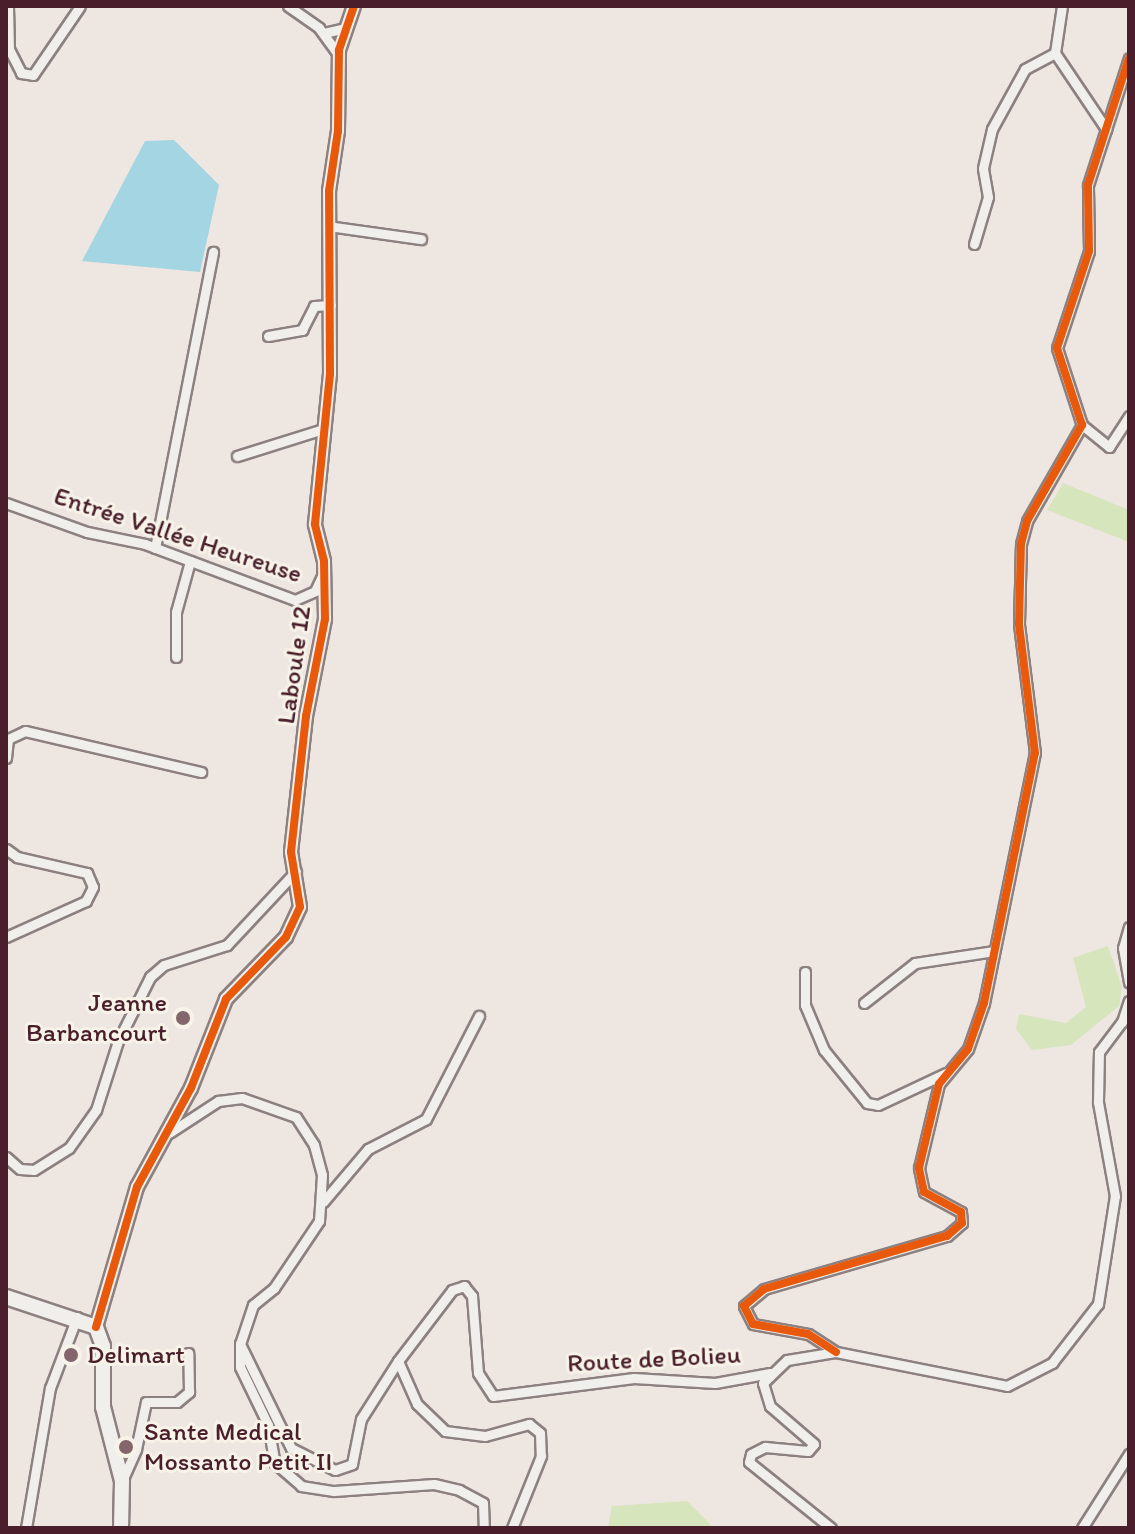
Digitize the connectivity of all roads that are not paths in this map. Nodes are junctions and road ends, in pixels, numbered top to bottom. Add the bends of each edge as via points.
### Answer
1 (8, 6) edge
2 (80, 6) edge
3 (288, 6) edge
4 (354, 6) edge
5 (1062, 6) edge
6 (342, 29) junction
7 (324, 33) junction
8 (1055, 53) junction
9 (339, 56) junction
10 (1129, 58) edge
11 (1106, 129) junction
12 (328, 226) junction
13 (421, 239) dead end
14 (974, 244) dead end
15 (213, 252) dead end
16 (331, 305) junction
17 (268, 336) dead end
18 (1129, 416) edge
19 (1082, 425) junction
20 (323, 429) junction
21 (237, 456) dead end
22 (6, 503) edge
23 (155, 548) junction
24 (190, 561) junction
25 (324, 573) junction
26 (176, 657) dead end
27 (6, 758) edge
28 (201, 772) dead end
29 (6, 849) edge
30 (296, 871) junction
31 (1129, 927) edge
32 (6, 937) edge
33 (994, 951) junction
34 (805, 972) dead end
35 (1129, 982) edge
36 (1129, 1001) edge
37 (864, 1003) dead end
38 (479, 1016) dead end
39 (946, 1073) junction
40 (158, 1142) junction
41 (6, 1157) edge
42 (323, 1202) junction
43 (6, 1297) edge
44 (77, 1317) junction
45 (96, 1327) junction
46 (240, 1344) junction
47 (836, 1352) junction
48 (188, 1353) dead end
49 (398, 1361) junction
50 (770, 1373) junction
51 (1129, 1454) edge
52 (122, 1481) junction
53 (26, 1528) edge
54 (121, 1528) edge
55 (484, 1528) edge
56 (512, 1528) edge
57 (831, 1528) edge
58 (1082, 1528) edge

1 - 2 street via 9,49 21,73 33,75
3 - 7 street
4 - 6 street, Laboule 12
5 - 8 street
6 - 7 street
6 - 9 street, Laboule 12
7 - 9 street
8 - 11 street
8 - 14 street via 1025,69 992,129 983,168 988,197
9 - 12 street, Laboule 12
10 - 11 street
11 - 19 street via 1086,198 1086,262 1057,348
12 - 13 street
12 - 16 street, Laboule 12
15 - 23 street
16 - 17 street via 314,306 305,329
16 - 20 street, Laboule 12
18 - 19 street via 1109,447
19 - 33 street via 1027,521 1021,544 1022,670 1036,738
20 - 21 street
20 - 25 street, Laboule 12 via 315,524
22 - 23 street, Entrée Vallée Heureuse
23 - 24 street, Entrée Vallée Heureuse
24 - 25 street, Entrée Vallée Heureuse via 295,600 315,591
24 - 26 street via 176,612
25 - 30 street, Laboule 12 via 325,619 306,716 291,852
27 - 28 street via 8,739 25,731
29 - 32 street via 17,857 87,873 93,887 86,901
30 - 40 street, Laboule 12 via 300,907 292,930 231,992 191,1088
30 - 41 street via 227,945 164,965 150,977 118,1041 96,1110 69,1148 34,1170 20,1169
31 - 35 street via 1123,948
33 - 37 street via 915,963
33 - 39 street via 974,1036
34 - 39 street via 805,1005 824,1050 867,1103 878,1105
36 - 47 street via 1118,1030 1099,1052 1098,1102 1115,1196 1098,1304 1052,1363 1007,1386
38 - 42 street via 426,1119 368,1149
39 - 47 street via 935,1098 920,1179 924,1192 961,1212 957,1231 764,1289 746,1301 744,1312 753,1324 808,1334
40 - 42 street via 218,1101 270,1103 308,1130
40 - 45 street, Laboule 12 via 115,1245
42 - 46 street via 319,1221 295,1261 253,1305
43 - 44 main road
44 - 45 main road
44 - 53 street via 50,1388
45 - 52 main road via 103,1346 103,1407
46 - 49 street, Route de Bolieu via 291,1448 335,1470 352,1464 361,1419
46 - 55 street via 240,1367 268,1425 275,1463 286,1476 334,1491 422,1484 459,1490 483,1503
47 - 50 street via 787,1360
48 - 52 street via 189,1392 177,1402 146,1402 136,1449
49 - 50 street, Route de Bolieu via 452,1290 464,1286 472,1296 478,1373 493,1396 634,1378 715,1383
49 - 56 street via 417,1404 445,1431 485,1436 529,1424 540,1433 541,1456
50 - 57 street, Route de Bolieu via 764,1397 814,1444 808,1451 765,1447 751,1454 749,1462
51 - 58 street
52 - 54 main road

